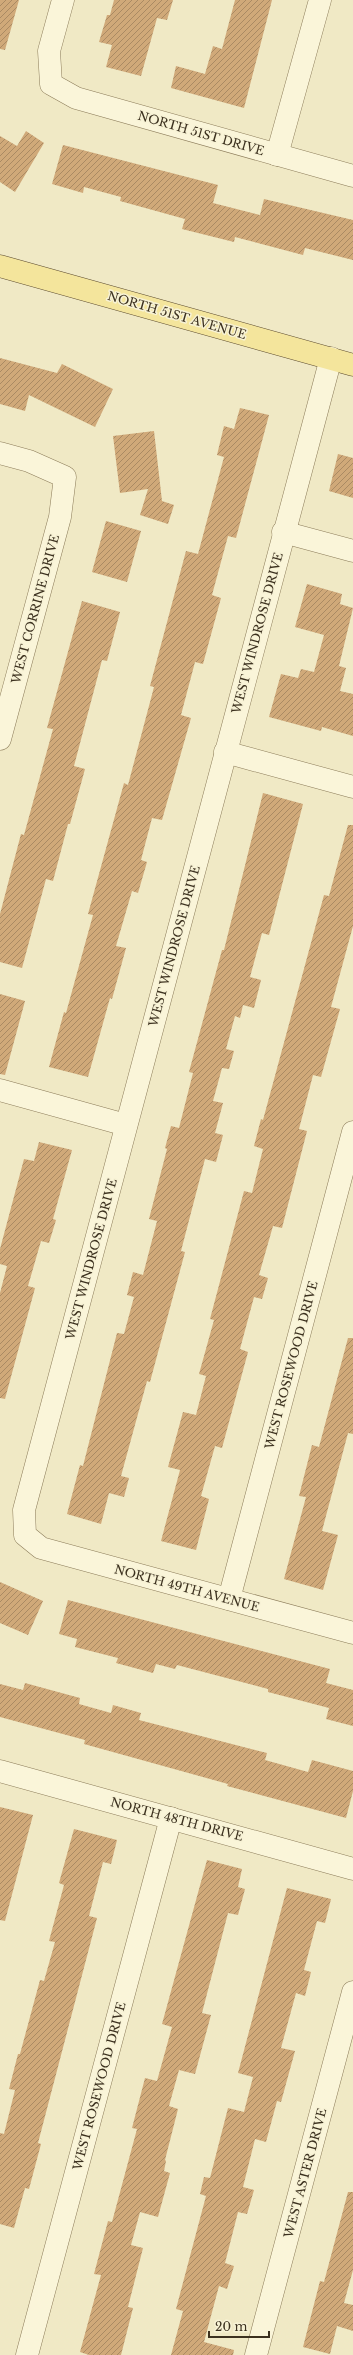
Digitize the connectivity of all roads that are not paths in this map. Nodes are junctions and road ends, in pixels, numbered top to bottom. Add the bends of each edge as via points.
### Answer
1 (63, 0) edge
2 (320, 0) edge
3 (277, 155) junction
4 (353, 176) edge
5 (0, 266) edge
6 (331, 358) junction
7 (353, 365) edge
8 (0, 453) edge
9 (283, 532) junction
10 (353, 551) edge
11 (0, 739) edge
12 (225, 752) junction
13 (353, 787) edge
14 (0, 1090) edge
15 (126, 1125) junction
16 (353, 1132) edge
17 (24, 1535) joint
18 (229, 1599) junction
19 (353, 1633) edge
20 (0, 1771) edge
21 (171, 1818) junction
22 (353, 1869) edge
23 (353, 1992) edge
24 (27, 2355) edge
25 (256, 2355) edge

1 - 3 street, NORTH 51ST DRIVE via 49,51 50,84 76,98
2 - 3 street
3 - 4 street, NORTH 51ST DRIVE
5 - 6 main road, NORTH 51ST AVENUE
6 - 7 main road, NORTH 51ST AVENUE
6 - 9 street, WEST WINDROSE DRIVE
8 - 11 street, WEST CORRINE DRIVE via 29,461 65,477 60,517
9 - 10 street
9 - 12 street, WEST WINDROSE DRIVE
12 - 13 street
12 - 15 street, WEST WINDROSE DRIVE
14 - 15 street
15 - 17 street, WEST WINDROSE DRIVE via 24,1510
16 - 18 street, WEST ROSEWOOD DRIVE
17 - 18 street, NORTH 49TH AVENUE via 41,1548
18 - 19 street, NORTH 49TH AVENUE
20 - 21 street, NORTH 48TH DRIVE
21 - 22 street, NORTH 48TH DRIVE
21 - 24 street, WEST ROSEWOOD DRIVE
23 - 25 street, WEST ASTER DRIVE

